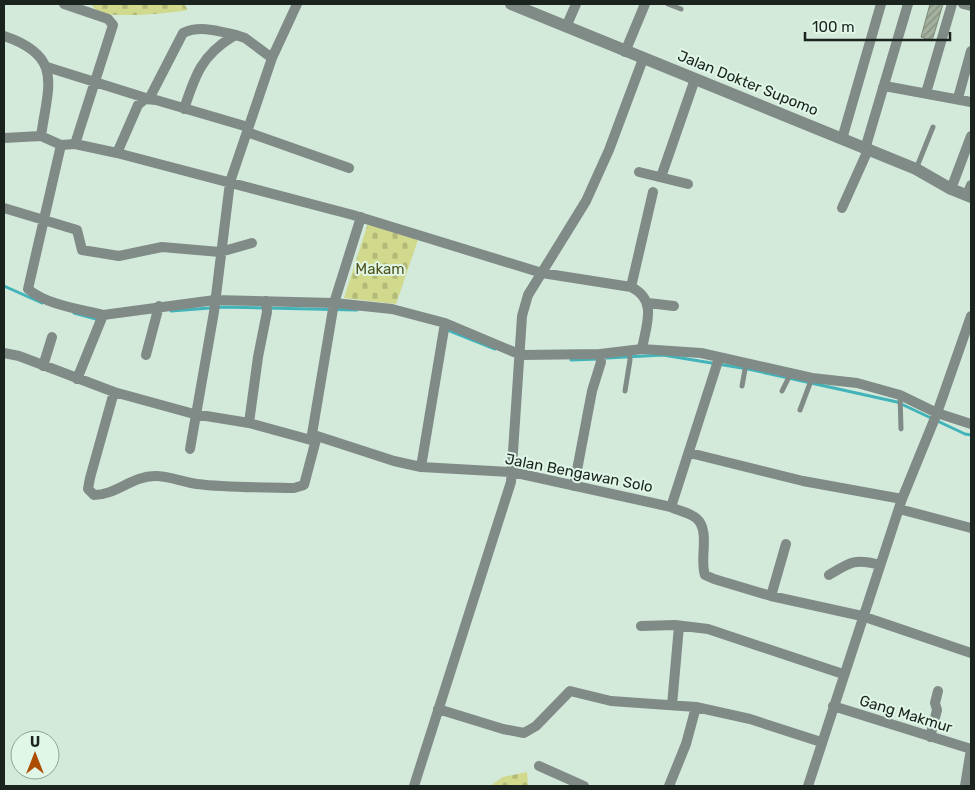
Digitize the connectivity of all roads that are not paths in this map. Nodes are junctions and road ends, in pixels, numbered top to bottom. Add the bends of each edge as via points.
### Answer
1 (64, 4) edge
2 (297, 4) edge
3 (511, 4) edge
4 (576, 4) edge
5 (645, 4) edge
6 (668, 4) edge
7 (881, 4) edge
8 (908, 4) edge
9 (952, 4) edge
10 (963, 4) edge
11 (971, 6) edge
12 (526, 7) edge
13 (681, 9) dead end
14 (566, 27) junction
15 (236, 35) junction
16 (4, 36) edge
17 (971, 50) edge
18 (625, 52) junction
19 (272, 58) junction
20 (643, 59) junction
21 (47, 67) junction
22 (695, 79) junction
23 (96, 82) junction
24 (883, 87) junction
25 (926, 93) junction
26 (149, 98) junction
27 (958, 98) junction
28 (971, 102) edge
29 (184, 109) junction
30 (933, 127) dead end
31 (247, 130) junction
32 (41, 136) junction
33 (971, 136) edge
34 (4, 138) edge
35 (842, 139) junction
36 (75, 144) junction
37 (61, 145) junction
38 (867, 150) junction
39 (116, 153) junction
40 (349, 168) dead end
41 (916, 169) junction
42 (639, 172) dead end
43 (661, 177) junction
44 (230, 182) junction
45 (688, 184) dead end
46 (951, 189) junction
47 (653, 192) dead end
48 (970, 192) edge
49 (4, 208) edge
50 (842, 208) dead end
51 (361, 217) junction
52 (44, 219) junction
53 (252, 243) dead end
54 (220, 252) junction
55 (542, 272) junction
56 (631, 287) junction
57 (648, 303) junction
58 (215, 305) junction
59 (267, 306) junction
60 (674, 306) dead end
61 (333, 308) junction
62 (158, 310) junction
63 (103, 315) junction
64 (971, 316) edge
65 (444, 326) junction
66 (52, 337) dead end
67 (642, 349) junction
68 (4, 353) edge
69 (146, 355) dead end
70 (521, 355) junction
71 (629, 355) junction
72 (601, 357) junction
73 (718, 362) junction
74 (42, 366) junction
75 (746, 368) junction
76 (789, 377) junction
77 (77, 379) junction
78 (810, 383) junction
79 (742, 386) dead end
80 (625, 391) dead end
81 (782, 391) dead end
82 (114, 392) junction
83 (900, 399) junction
84 (800, 410) dead end
85 (194, 414) junction
86 (935, 417) junction
87 (249, 423) junction
88 (971, 424) edge
89 (901, 429) dead end
90 (314, 438) junction
91 (190, 449) dead end
92 (690, 453) junction
93 (421, 467) junction
94 (512, 472) junction
95 (574, 486) junction
96 (900, 504) junction
97 (671, 507) junction
98 (971, 528) edge
99 (786, 544) dead end
100 (880, 565) junction
101 (828, 575) dead end
102 (771, 596) junction
103 (862, 616) junction
104 (641, 626) dead end
105 (679, 626) junction
106 (971, 653) edge
107 (843, 674) junction
108 (938, 691) dead end
109 (672, 704) junction
110 (832, 706) junction
111 (696, 707) junction
112 (438, 710) junction
113 (930, 737) junction
114 (821, 742) junction
115 (971, 749) edge
116 (539, 766) dead end
117 (417, 786) edge
118 (584, 786) edge
119 (669, 786) edge
120 (808, 786) edge
121 (965, 786) edge

1 - 23 street via 108,19 112,26
2 - 19 street
3 - 12 street, Jalan Dokter Supomo
4 - 14 street
5 - 18 street
6 - 13 lane
7 - 35 street
8 - 24 street
9 - 25 street
10 - 11 street
12 - 14 street, Jalan Dokter Supomo
14 - 18 street, Jalan Dokter Supomo
15 - 19 street
15 - 26 street via 206,28 183,33
15 - 29 street via 209,54 198,70
16 - 21 street via 33,50
17 - 27 street
18 - 20 street, Jalan Dokter Supomo
19 - 31 street
20 - 22 street, Jalan Dokter Supomo
20 - 55 street via 586,201
21 - 23 street
21 - 32 street
22 - 35 street, Jalan Dokter Supomo
22 - 43 street
23 - 26 street
23 - 36 street
24 - 25 street
24 - 38 street
25 - 27 street
26 - 29 street
26 - 39 street via 138,105
27 - 28 street
29 - 31 street
30 - 41 lane
31 - 40 street
31 - 44 street
32 - 34 street
32 - 37 street
33 - 46 street
35 - 38 street, Jalan Dokter Supomo
36 - 37 street
36 - 39 street
37 - 52 street
38 - 41 street, Jalan Dokter Supomo
38 - 50 street
39 - 44 street
41 - 46 street, Jalan Dokter Supomo
42 - 43 street
43 - 45 street
44 - 51 street
44 - 54 street
46 - 48 street, Jalan Dokter Supomo
47 - 56 street
49 - 52 street
51 - 55 street
51 - 61 street
52 - 54 street via 77,230 82,250 90,253 119,256 162,247
52 - 63 street via 28,289 68,307
53 - 54 street
54 - 58 street
55 - 56 street
55 - 70 street via 522,316
56 - 57 street via 644,294
57 - 60 street
57 - 67 street
58 - 59 street
58 - 62 street
58 - 85 street
59 - 61 street
59 - 87 street
61 - 65 street via 392,309
61 - 90 street
62 - 63 street
62 - 69 street
63 - 77 street
64 - 86 street
65 - 70 street
65 - 93 street
66 - 74 street
67 - 71 street
67 - 73 street via 687,352
68 - 74 street, Jalan Bengawan Solo
70 - 72 street
70 - 94 street
71 - 72 street
71 - 80 lane
72 - 95 street
73 - 75 street
73 - 92 street
74 - 77 street, Jalan Bengawan Solo
75 - 76 street
75 - 79 lane
76 - 78 street
76 - 81 lane
77 - 82 street, Jalan Bengawan Solo
78 - 83 street via 857,384
78 - 84 lane
82 - 85 street, Jalan Bengawan Solo
82 - 90 street via 90,478 88,489 94,494 115,490 137,478 156,476 198,484 294,488 304,485
83 - 86 street
83 - 89 lane
85 - 87 street, Jalan Bengawan Solo
85 - 91 street
86 - 88 street
86 - 96 street
87 - 90 street, Jalan Bengawan Solo
90 - 93 street, Jalan Bengawan Solo
92 - 96 street
92 - 97 street
93 - 94 street, Jalan Bengawan Solo
94 - 95 street, Jalan Bengawan Solo
94 - 112 street via 508,495
95 - 97 street, Jalan Bengawan Solo
96 - 98 street
96 - 100 street
97 - 102 street, Jalan Bengawan Solo via 701,523 705,575
99 - 102 street
100 - 101 street via 862,560 851,562
100 - 103 street
102 - 103 street, Jalan Bengawan Solo
103 - 106 street, Jalan Bengawan Solo
103 - 107 street
104 - 105 street
105 - 107 street via 708,629
105 - 109 street
107 - 110 street
108 - 113 street
109 - 111 street
109 - 112 street via 605,700 570,691 536,726 524,733
110 - 113 street, Gang Makmur
110 - 114 street
111 - 114 street via 750,719
111 - 119 street via 686,744
112 - 117 street
113 - 115 street, Gang Makmur
114 - 120 street
115 - 121 street
116 - 118 street

